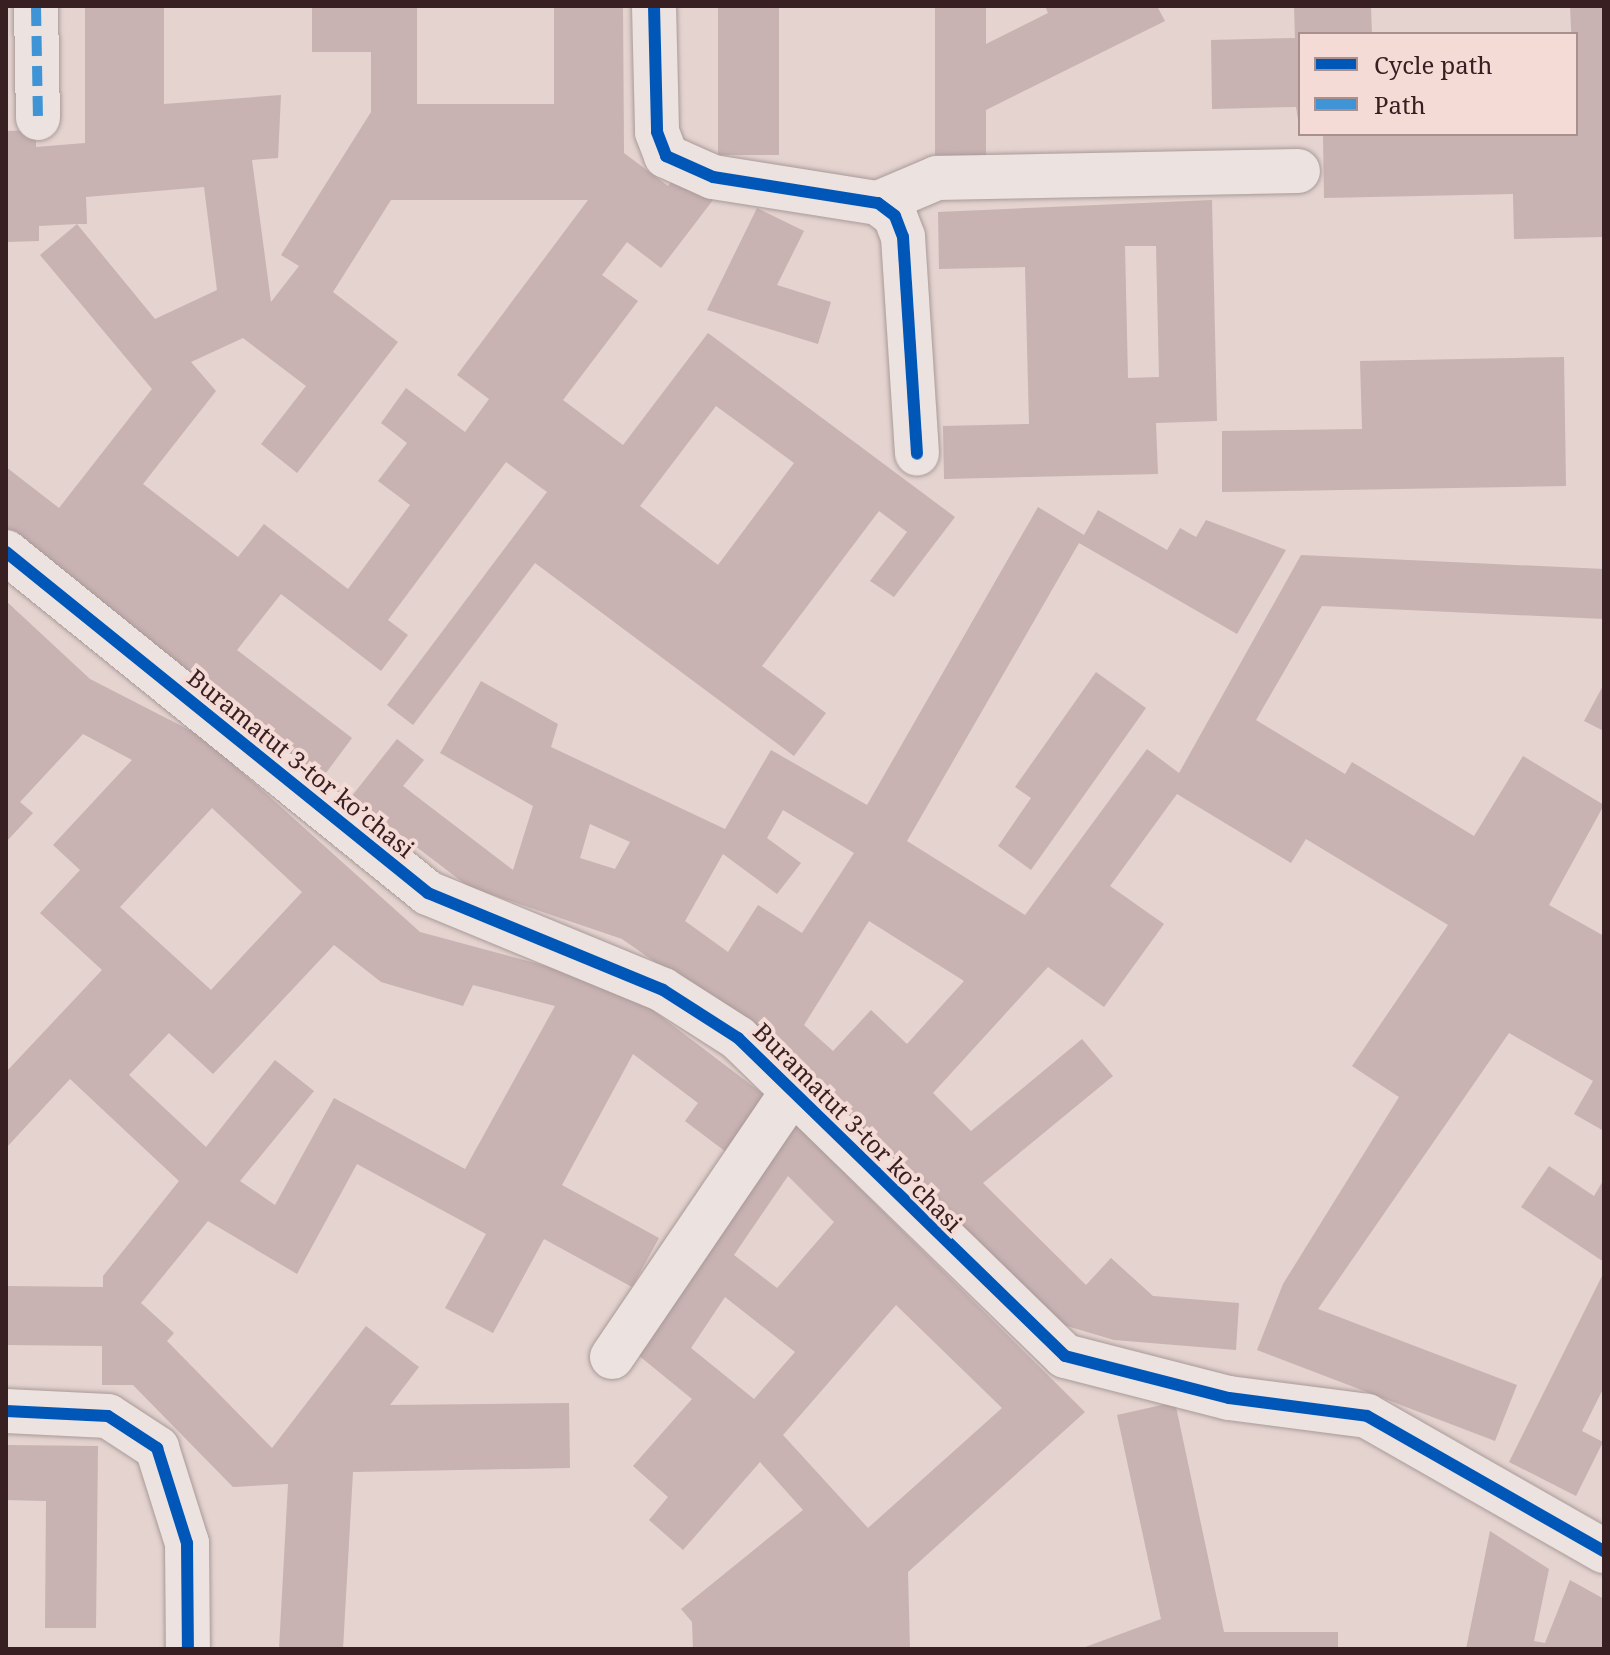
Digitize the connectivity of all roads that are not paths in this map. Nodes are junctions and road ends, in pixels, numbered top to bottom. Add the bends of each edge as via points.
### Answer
1 (36, 6) edge
2 (654, 6) edge
3 (38, 118) dead end
4 (1298, 171) dead end
5 (878, 203) junction
6 (917, 454) dead end
7 (9, 560) edge
8 (793, 1091) junction
9 (612, 1357) dead end
10 (6, 1411) edge
11 (1604, 1551) edge
12 (188, 1649) edge

1 - 3 street
2 - 5 street via 657,132 666,156 713,177
4 - 5 street via 937,178
5 - 6 street via 895,216 903,237
7 - 8 street, Buramatut 3-tor koʼchasi via 428,893 663,990 738,1038
8 - 9 street
8 - 11 street, Buramatut 3-tor koʼchasi via 1065,1356 1229,1398 1367,1416
10 - 12 street via 108,1416 157,1448 187,1543

